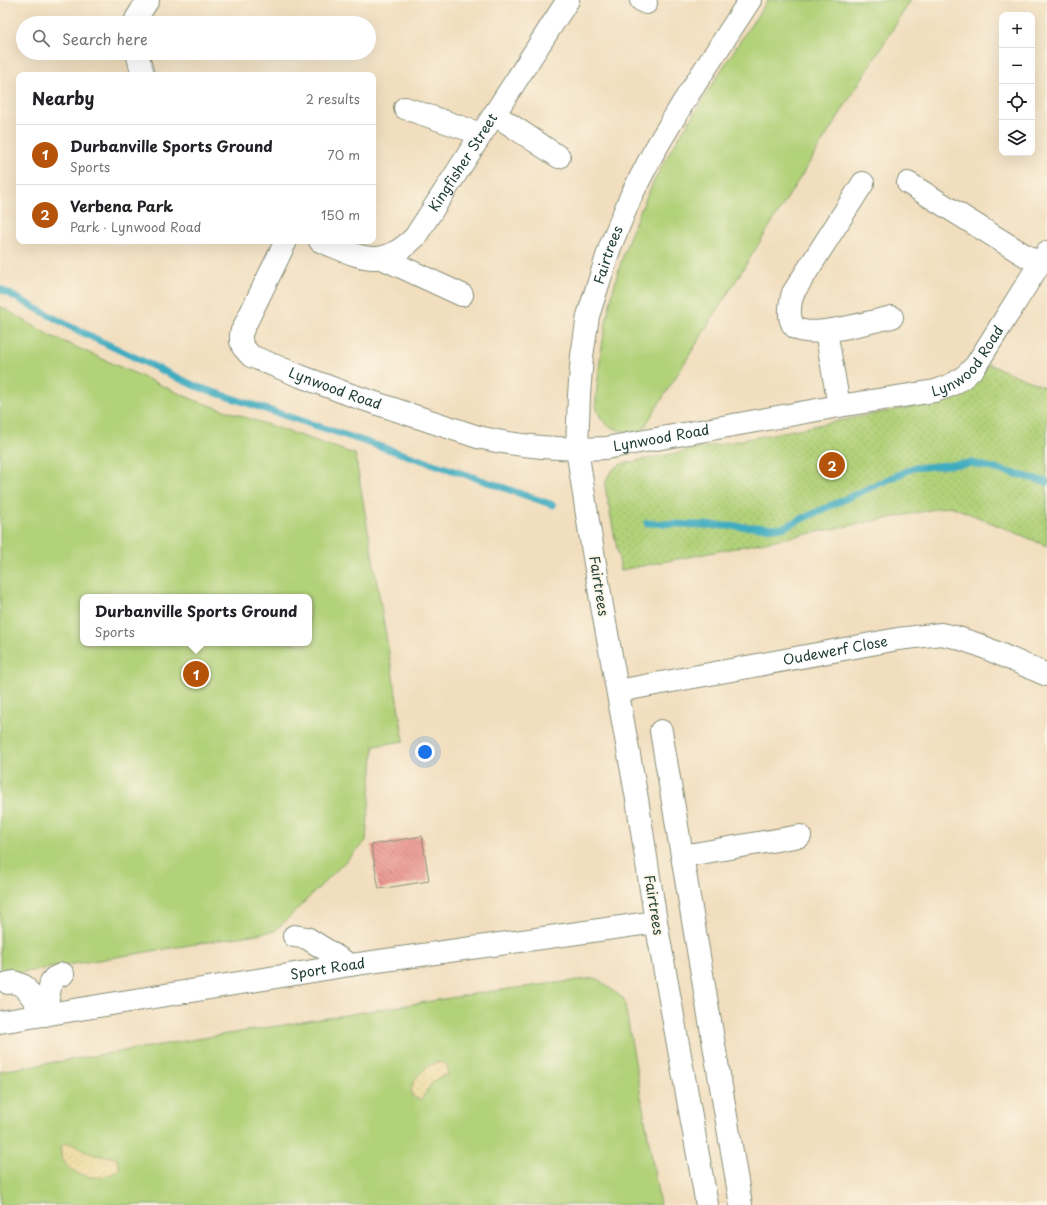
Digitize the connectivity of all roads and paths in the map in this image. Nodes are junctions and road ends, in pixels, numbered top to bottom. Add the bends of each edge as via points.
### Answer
1 (148, 0) edge
2 (568, 0) edge
3 (750, 0) edge
4 (138, 16) edge
5 (139, 60) edge
6 (142, 72) edge
7 (405, 108) dead end
8 (494, 114) junction
9 (481, 134) junction
10 (559, 158) dead end
11 (908, 182) dead end
12 (863, 183) dead end
13 (284, 244) edge
14 (328, 244) edge
15 (382, 258) junction
16 (1043, 258) edge
17 (462, 295) dead end
18 (892, 317) dead end
19 (826, 330) junction
20 (839, 406) junction
21 (577, 450) junction
22 (1047, 675) edge
23 (618, 691) junction
24 (661, 731) dead end
25 (800, 836) dead end
26 (682, 856) junction
27 (656, 922) junction
28 (294, 936) dead end
29 (350, 965) junction
30 (63, 974) dead end
31 (8, 983) dead end
32 (45, 1015) junction
33 (0, 1022) edge
34 (738, 1204) edge
35 (708, 1205) edge

1 - 4 street
2 - 8 street, Kingfisher Street
3 - 21 street, Fairtrees via 653,153 631,196 610,247 588,316 582,356
5 - 6 street
7 - 9 street
8 - 9 street, Kingfisher Street
8 - 10 street
9 - 15 street, Kingfisher Street via 415,237 396,253
11 - 16 street
12 - 19 street via 794,293 790,305 792,323 797,329 805,332
13 - 21 street, Lynwood Road via 241,333 243,347 251,356 300,376 478,437 534,447
14 - 15 street, Kingfisher Street via 365,258
15 - 17 street
16 - 20 street, Lynwood Road via 976,365 961,381 949,388 935,391
18 - 19 street
19 - 20 street
20 - 21 street, Lynwood Road via 606,448
21 - 23 street, Fairtrees
22 - 23 street, Oudewerf Close via 979,645 941,634 898,639
23 - 27 street, Fairtrees
24 - 26 street
25 - 26 street
26 - 34 street
27 - 29 street, Sport Road
27 - 35 street, Fairtrees
28 - 29 street via 307,938
29 - 32 street, Sport Road
30 - 32 street via 51,982
31 - 32 street via 14,982 24,986
32 - 33 street, Sport Road

